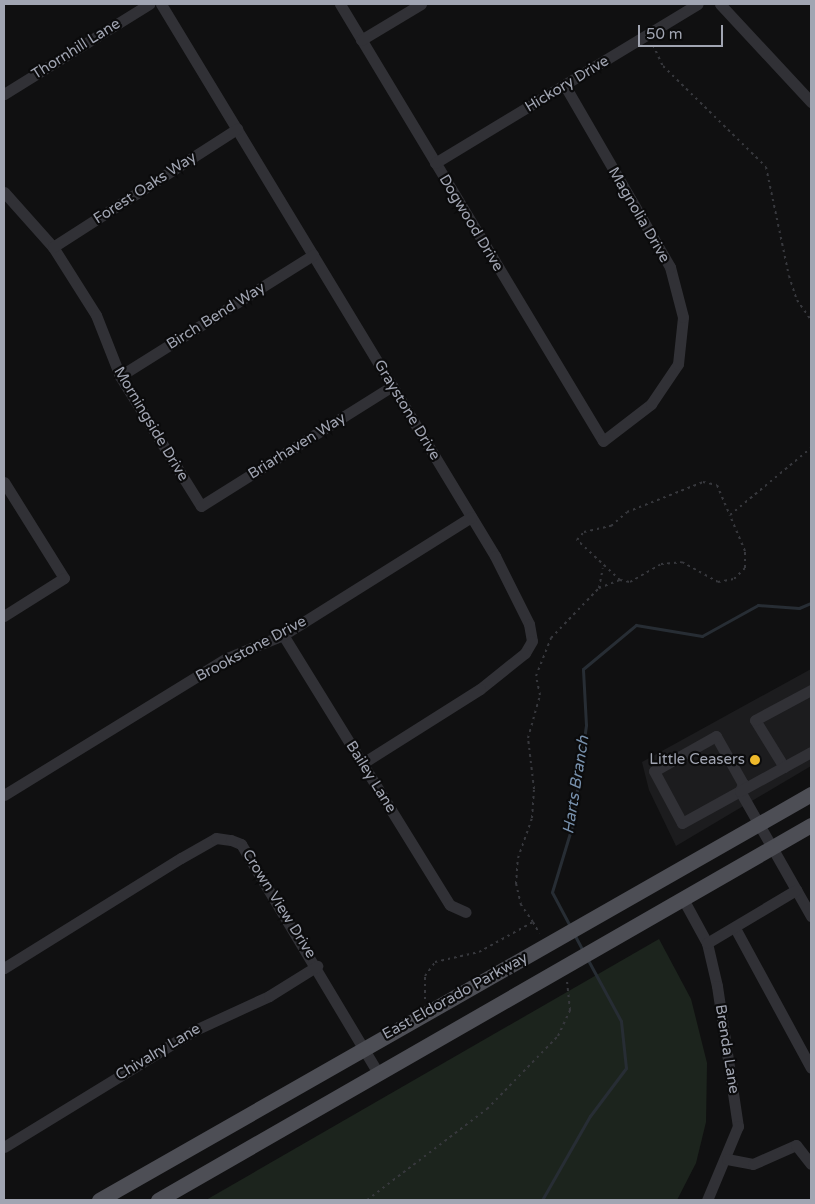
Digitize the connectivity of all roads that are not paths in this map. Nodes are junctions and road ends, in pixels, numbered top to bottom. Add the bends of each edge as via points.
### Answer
1 (149, 4) edge
2 (161, 4) edge
3 (340, 4) edge
4 (421, 4) edge
5 (698, 4) edge
6 (720, 4) edge
7 (361, 40) junction
8 (564, 86) junction
9 (4, 94) edge
10 (811, 102) edge
11 (237, 129) junction
12 (435, 163) junction
13 (4, 192) edge
14 (53, 248) junction
15 (313, 255) junction
16 (120, 376) junction
17 (392, 386) junction
18 (603, 441) joint
19 (4, 482) edge
20 (201, 506) joint
21 (472, 517) junction
22 (4, 616) edge
23 (283, 635) junction
24 (811, 690) edge
25 (811, 752) edge
26 (363, 763) junction
27 (784, 767) junction
28 (740, 791) junction
29 (811, 794) edge
30 (4, 795) edge
31 (759, 825) junction
32 (811, 825) edge
33 (772, 847) junction
34 (796, 890) junction
35 (683, 899) junction
36 (466, 912) dead end
37 (811, 916) edge
38 (735, 928) junction
39 (706, 943) junction
40 (317, 966) junction
41 (4, 968) edge
42 (363, 1048) junction
43 (811, 1068) edge
44 (378, 1073) junction
45 (4, 1147) edge
46 (727, 1159) junction
47 (811, 1164) edge
48 (99, 1200) edge
49 (158, 1200) edge
50 (707, 1200) edge

1 - 9 street, Thornhill Lane
2 - 11 street, Graystone Drive
3 - 7 street, Dogwood Drive
4 - 7 street
5 - 8 street, Hickory Drive
6 - 10 street
7 - 12 street, Dogwood Drive
8 - 12 street, Hickory Drive
8 - 18 street, Magnolia Drive via 670,267 682,317 678,364 651,404
11 - 14 street, Forest Oaks Way
11 - 15 street, Graystone Drive
12 - 18 street, Dogwood Drive
13 - 14 street, Morningside Drive
14 - 16 street, Morningside Drive via 96,315
15 - 16 street, Birch Bend Way
15 - 17 street, Graystone Drive
16 - 20 street, Morningside Drive
17 - 20 street, Briarhaven Way
17 - 21 street, Graystone Drive
19 - 22 street via 64,578
21 - 23 street, Brookstone Drive
21 - 26 street, Graystone Drive via 529,624 532,641 525,653 480,689
23 - 26 street, Bailey Lane
23 - 30 street, Brookstone Drive via 227,658
24 - 27 street via 755,720
25 - 27 street
26 - 36 street, Bailey Lane via 450,905
27 - 28 street
28 - 28 street via 743,784 716,736 654,771 682,823
28 - 31 street
29 - 31 main road, East Eldorado Parkway
31 - 33 street
31 - 42 main road, East Eldorado Parkway
32 - 33 main road, East Eldorado Parkway
33 - 34 street
33 - 35 main road, East Eldorado Parkway
34 - 37 street
34 - 38 street
35 - 39 street, Brenda Lane
35 - 44 main road, East Eldorado Parkway
38 - 39 street
38 - 43 street
39 - 46 street, Brenda Lane via 738,1126
40 - 41 street, Crown View Drive via 241,844 216,838
40 - 42 street, Crown View Drive
40 - 45 street, Chivalry Lane via 269,996 193,1031
42 - 44 street, Crown View Drive
42 - 48 main road, East Eldorado Parkway
44 - 49 main road, East Eldorado Parkway
46 - 47 street via 752,1164 796,1145
46 - 50 street, Brenda Lane

